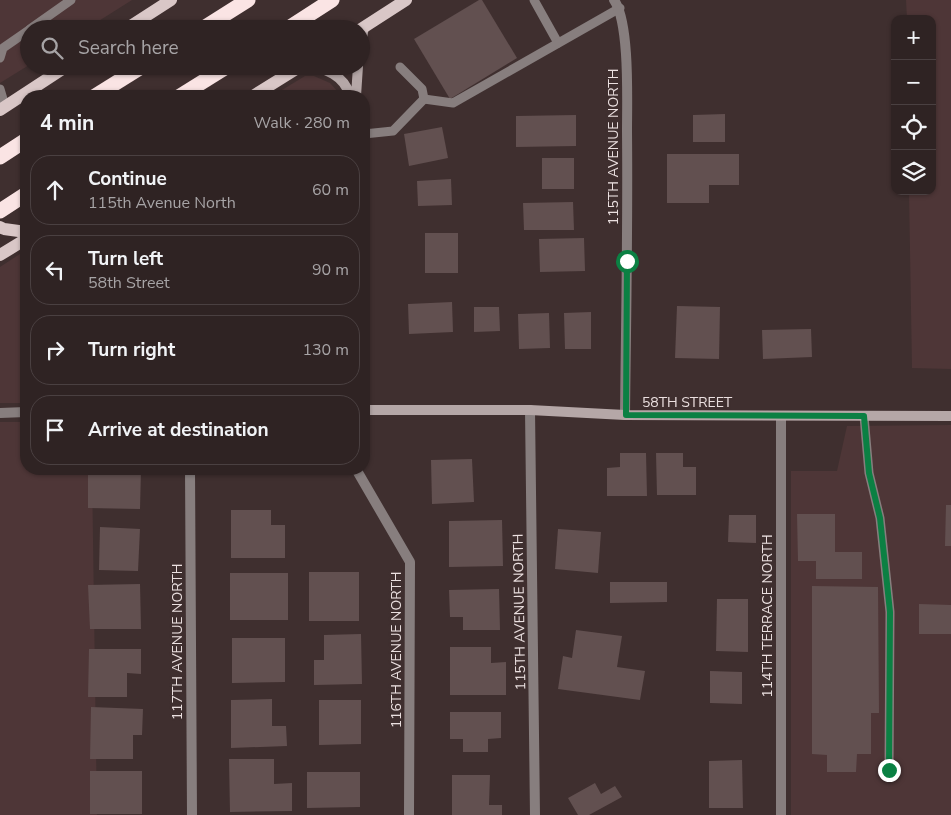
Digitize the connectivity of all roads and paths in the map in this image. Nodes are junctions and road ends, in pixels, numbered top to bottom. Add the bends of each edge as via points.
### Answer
1 (71, 0) edge
2 (171, 0) edge
3 (248, 0) edge
4 (332, 0) edge
5 (406, 0) edge
6 (534, 0) edge
7 (617, 4) edge
8 (43, 20) edge
9 (140, 20) edge
10 (216, 20) edge
11 (301, 20) edge
12 (370, 23) edge
13 (20, 36) edge
14 (558, 43) junction
15 (0, 58) edge
16 (400, 67) dead end
17 (53, 75) edge
18 (129, 75) edge
19 (214, 75) edge
20 (287, 75) edge
21 (336, 75) edge
22 (357, 75) edge
23 (0, 89) edge
24 (30, 90) edge
25 (105, 90) edge
26 (190, 90) edge
27 (263, 90) edge
28 (348, 90) edge
29 (356, 90) edge
30 (20, 97) edge
31 (424, 99) junction
32 (3, 108) edge
33 (370, 133) edge
34 (20, 143) edge
35 (0, 157) edge
36 (20, 198) edge
37 (0, 211) edge
38 (0, 226) edge
39 (20, 231) edge
40 (20, 243) edge
41 (0, 256) edge
42 (370, 410) edge
43 (530, 410) junction
44 (20, 412) edge
45 (0, 413) edge
46 (626, 415) junction
47 (781, 416) junction
48 (864, 416) junction
49 (951, 416) edge
50 (190, 475) edge
51 (359, 475) edge
52 (889, 770) dead end
53 (192, 815) edge
54 (409, 815) edge
55 (535, 815) edge
56 (781, 815) edge

1 - 8 lane
2 - 9 main road
3 - 10 highway
4 - 11 highway
5 - 12 main road
6 - 14 lane
7 - 14 lane
7 - 46 street, 115TH AVENUE NORTH via 627,67
13 - 15 lane via 3,48
14 - 31 lane via 452,104
16 - 31 lane via 422,89
17 - 24 main road
18 - 25 highway
19 - 26 highway
20 - 27 main road
21 - 28 street
22 - 29 street
23 - 32 lane
30 - 32 main road
31 - 33 lane via 393,130
34 - 35 highway
36 - 37 highway
38 - 39 main road
40 - 41 main road
42 - 43 street, 58TH STREET
43 - 46 street, 58TH STREET
43 - 55 street, 115TH AVENUE NORTH
44 - 45 street
46 - 47 street, 58TH STREET
47 - 48 street, 58TH STREET
47 - 56 street, 114TH TERRACE NORTH
48 - 49 street, 58TH STREET
48 - 52 lane via 869,473 880,518 890,612
50 - 53 street, 117TH AVENUE NORTH
51 - 54 street, 116TH AVENUE NORTH via 410,562

